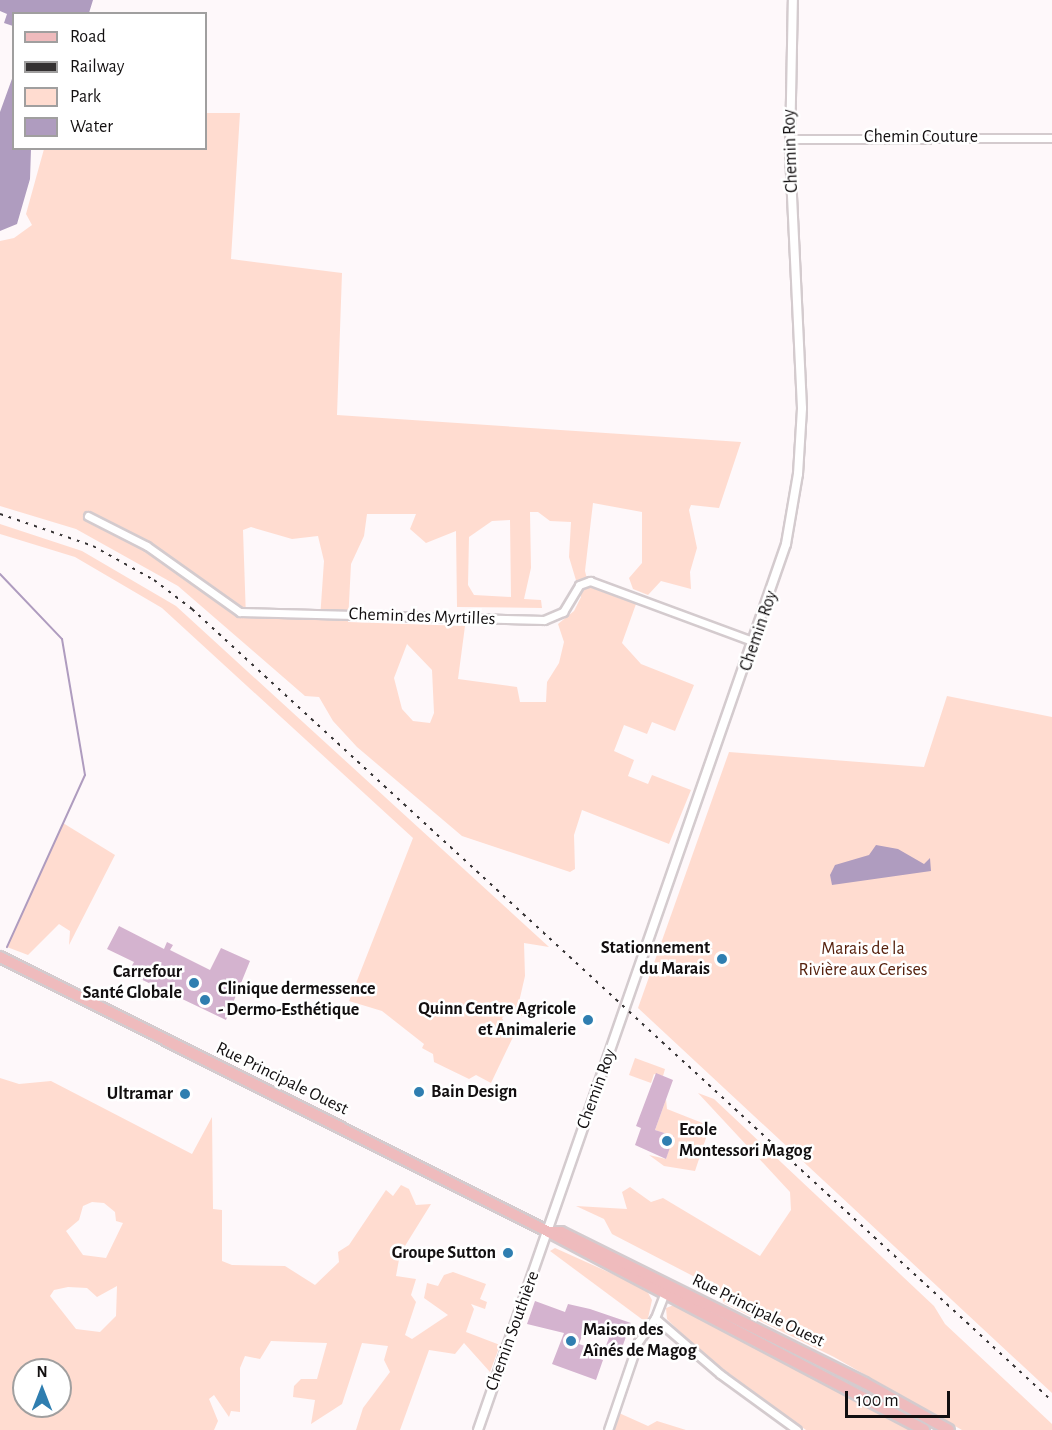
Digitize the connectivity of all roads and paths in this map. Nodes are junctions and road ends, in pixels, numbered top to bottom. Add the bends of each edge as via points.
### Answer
1 (793, 0) edge
2 (1052, 138) edge
3 (790, 139) junction
4 (88, 516) dead end
5 (755, 642) junction
6 (0, 957) edge
7 (549, 1232) junction
8 (665, 1289) junction
9 (655, 1318) junction
10 (478, 1430) edge
11 (609, 1430) edge
12 (796, 1430) edge
13 (924, 1430) edge
14 (949, 1430) edge

1 - 3 street, Chemin Roy
2 - 3 street, Chemin Couture
3 - 5 street, Chemin Roy via 802,376 800,451 784,552
4 - 5 street, Chemin des Myrtilles via 161,555 240,612 544,620 564,612 579,585 590,581
5 - 7 street, Chemin Roy
6 - 7 main road, Rue Principale Ouest
7 - 8 main road, Rue Principale Ouest via 561,1232
7 - 10 street, Chemin Southière
8 - 9 street
8 - 13 main road, Rue Principale Ouest
8 - 14 main road, Rue Principale Ouest
9 - 11 street via 638,1342
9 - 12 street via 720,1374

